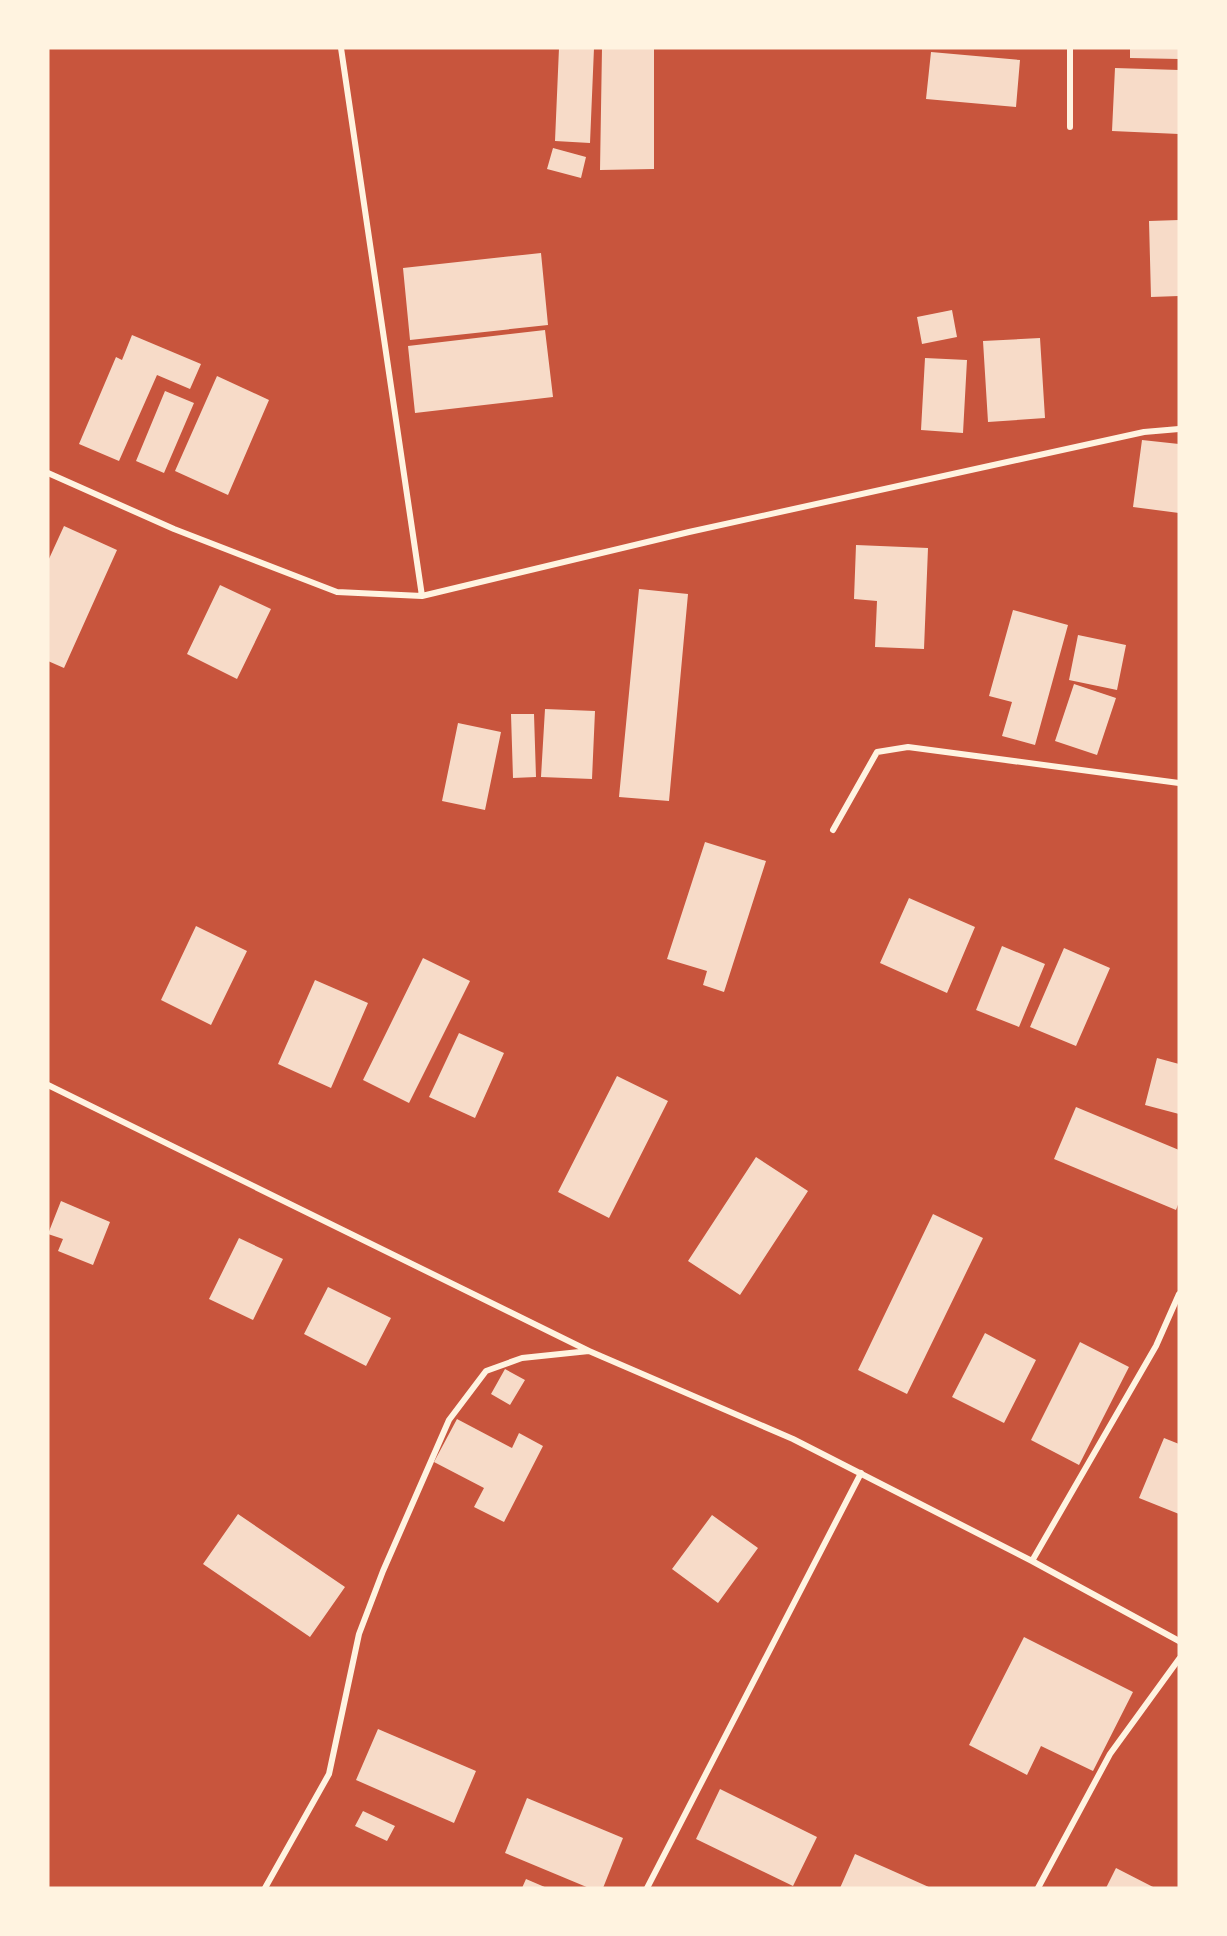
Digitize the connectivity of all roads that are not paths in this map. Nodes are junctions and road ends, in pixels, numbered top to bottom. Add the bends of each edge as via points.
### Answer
1 (341, 48) edge
2 (1070, 48) edge
3 (1070, 126) dead end
4 (1179, 429) edge
5 (48, 473) edge
6 (422, 596) junction
7 (1179, 783) edge
8 (833, 830) dead end
9 (48, 1085) edge
10 (1179, 1294) edge
11 (590, 1351) junction
12 (861, 1473) junction
13 (1032, 1561) junction
14 (1179, 1641) edge
15 (1179, 1659) edge
16 (265, 1888) edge
17 (647, 1888) edge
18 (1038, 1888) edge

1 - 6 street
2 - 3 street
4 - 6 street via 1144,432 689,532
5 - 6 street via 174,529 337,592
7 - 8 street via 908,747 877,752
9 - 11 street
10 - 13 street via 1156,1346
11 - 12 street via 793,1439
11 - 16 street via 522,1358 486,1371 449,1420 359,1634 329,1774
12 - 13 street
12 - 17 street
13 - 14 street
15 - 18 street via 1110,1754

